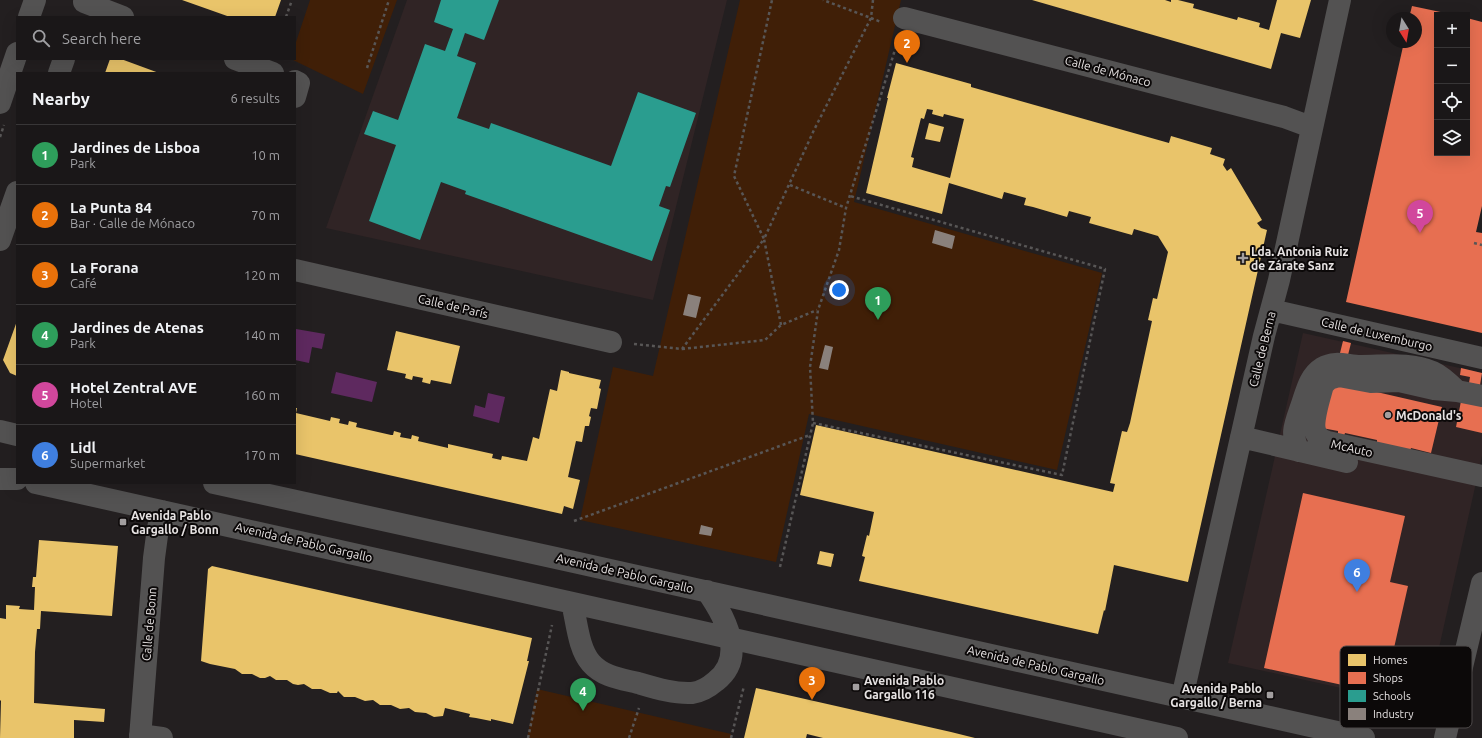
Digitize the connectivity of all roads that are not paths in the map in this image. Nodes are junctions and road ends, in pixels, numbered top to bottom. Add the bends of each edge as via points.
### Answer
1 (35, 0) edge
2 (1340, 0) edge
3 (82, 6) edge
4 (29, 16) edge
5 (119, 16) edge
6 (904, 18) road end
7 (16, 56) edge
8 (64, 60) edge
9 (238, 60) edge
10 (59, 72) edge
11 (270, 72) edge
12 (296, 81) edge
13 (2, 93) edge
14 (296, 94) edge
15 (1312, 127) junction
16 (16, 195) edge
17 (0, 240) edge
18 (296, 270) edge
19 (1271, 310) junction
20 (611, 342) road end
21 (1482, 358) edge
22 (1457, 391) junction
23 (1482, 396) edge
24 (0, 431) edge
25 (16, 435) edge
26 (1241, 438) junction
27 (1299, 451) junction
28 (1482, 476) edge
29 (0, 479) edge
30 (16, 479) edge
31 (40, 484) edge
32 (219, 484) edge
33 (1482, 491) edge
34 (162, 511) junction
35 (1482, 583) edge
36 (707, 591) junction
37 (572, 603) junction
38 (731, 638) junction
39 (1467, 646) edge
40 (1182, 698) junction
41 (1447, 728) edge
42 (140, 736) edge
43 (1169, 737) edge
44 (162, 738) edge
45 (1364, 738) edge
46 (1445, 738) edge

1 - 4 street
2 - 15 street, Calle de Berna
3 - 5 street
6 - 15 street, Calle de Mónaco via 1284,117
7 - 13 street
8 - 10 street
9 - 11 street
12 - 14 street via 300,83
15 - 19 street, Calle de Berna
16 - 17 street
18 - 20 street, Calle de París
19 - 21 street, Calle de Luxemburgo
19 - 26 street, Calle de Berna
22 - 23 street
22 - 27 street via 1434,372 1402,365 1328,365 1321,368 1311,379 1297,418 1294,438
22 - 28 street, McAuto via 1399,381 1371,382 1333,376 1323,385 1315,422 1316,433 1328,442
24 - 25 street
26 - 27 street
26 - 40 street, Calle de Berna
27 - 33 street via 1378,469 1389,463 1397,473
29 - 30 street
31 - 34 street, Avenida de Pablo Gargallo
32 - 36 street, Avenida de Pablo Gargallo
34 - 37 street, Avenida de Pablo Gargallo
34 - 42 street, Calle de Bonn via 154,558
35 - 39 street
36 - 38 street, Avenida de Pablo Gargallo via 721,614
36 - 40 street, Avenida de Pablo Gargallo
37 - 38 street, Avenida de Pablo Gargallo
37 - 38 street, Avenida de Pablo Gargallo via 583,649 597,669 612,677 672,692 694,693 704,690 719,679 730,662
38 - 43 street, Avenida de Pablo Gargallo
40 - 45 street, Avenida de Pablo Gargallo
41 - 46 street
42 - 44 street

